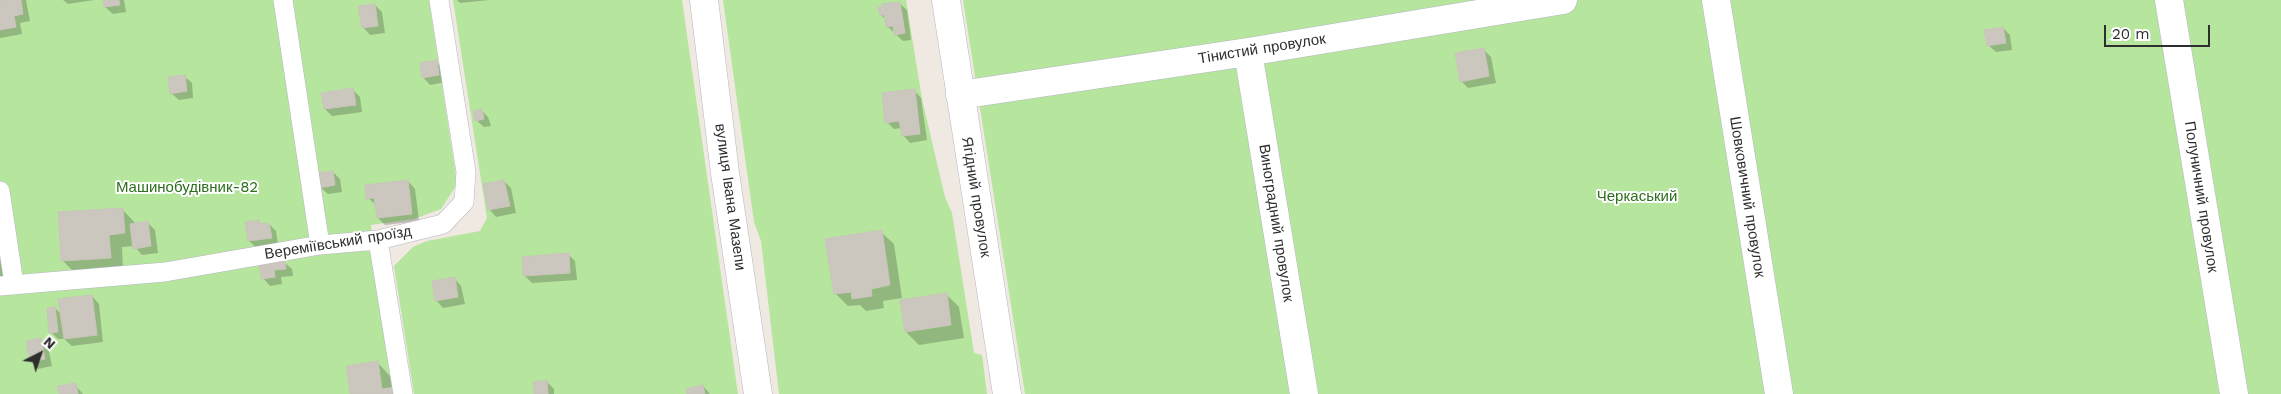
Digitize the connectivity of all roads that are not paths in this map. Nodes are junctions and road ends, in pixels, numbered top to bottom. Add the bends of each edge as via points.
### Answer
1 (283, 0) edge
2 (440, 0) edge
3 (704, 0) edge
4 (946, 0) edge
5 (1563, 0) edge
6 (1716, 0) edge
7 (2169, 0) edge
8 (1248, 52) junction
9 (960, 95) junction
10 (0, 191) edge
11 (378, 240) junction
12 (320, 245) junction
13 (7, 285) edge
14 (403, 394) edge
15 (758, 394) edge
16 (1007, 394) edge
17 (1304, 394) edge
18 (1779, 394) edge
19 (2234, 394) edge

1 - 12 lane
2 - 11 lane, Вереміївський проїзд via 466,172 464,202 443,224
3 - 15 street, вулиця Івана Мазепи via 725,173
4 - 9 street, Ягідний провулок
5 - 8 street, Тінистий провулок
6 - 18 street, Шовковичний провулок
7 - 19 street, Полуничний провулок
8 - 9 street, Тінистий провулок
8 - 17 street, Виноградний провулок
9 - 16 street, Ягідний провулок
10 - 13 lane
11 - 12 lane, Вереміївський проїзд
11 - 14 lane
12 - 13 lane, Вереміївський проїзд via 164,272

